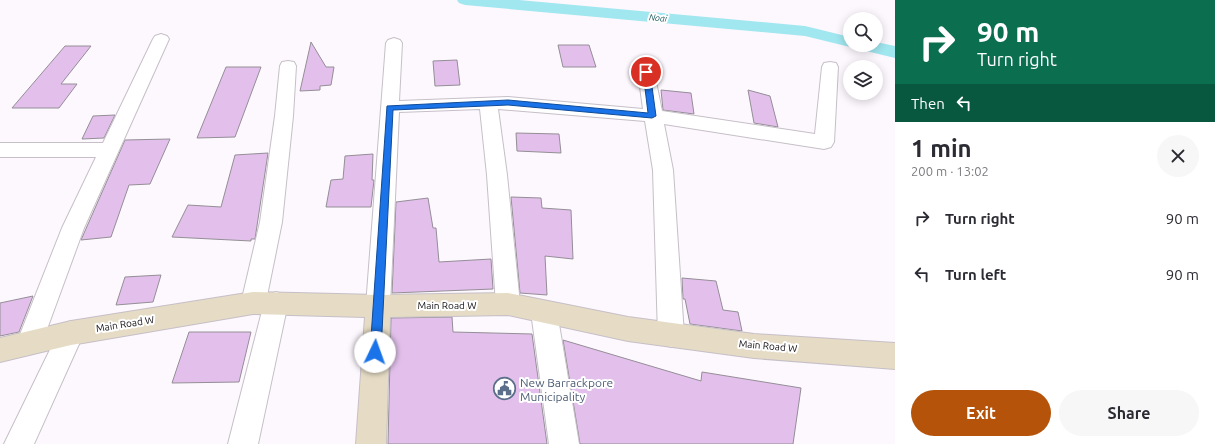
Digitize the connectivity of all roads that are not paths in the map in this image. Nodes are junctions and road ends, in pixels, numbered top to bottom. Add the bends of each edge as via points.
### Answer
1 (161, 39) dead end
2 (394, 43) dead end
3 (288, 66) dead end
4 (830, 68) dead end
5 (646, 72) dead end
6 (488, 103) junction
7 (390, 107) junction
8 (652, 116) junction
9 (0, 150) edge
10 (109, 150) junction
11 (264, 303) junction
12 (508, 304) junction
13 (378, 306) junction
14 (544, 312) junction
15 (71, 333) junction
16 (671, 335) junction
17 (30, 342) junction
18 (0, 350) edge
19 (895, 356) edge
20 (19, 444) edge
21 (243, 444) edge
22 (371, 444) edge
23 (564, 444) edge

1 - 10 street
2 - 7 street
3 - 11 street
4 - 8 street via 824,142
5 - 8 street
6 - 7 street
6 - 8 street via 508,102
6 - 12 street
7 - 13 street
8 - 16 street via 662,170
9 - 10 street
10 - 17 street via 73,228
11 - 13 street, Main Road W
11 - 15 street, Main Road W
11 - 21 street
12 - 13 street, Main Road W
12 - 14 street, Main Road W
13 - 22 street
14 - 16 street, Main Road W
14 - 23 street
15 - 17 street, Main Road W
15 - 20 street
16 - 19 street, Main Road W via 754,346
17 - 18 street, Main Road W

